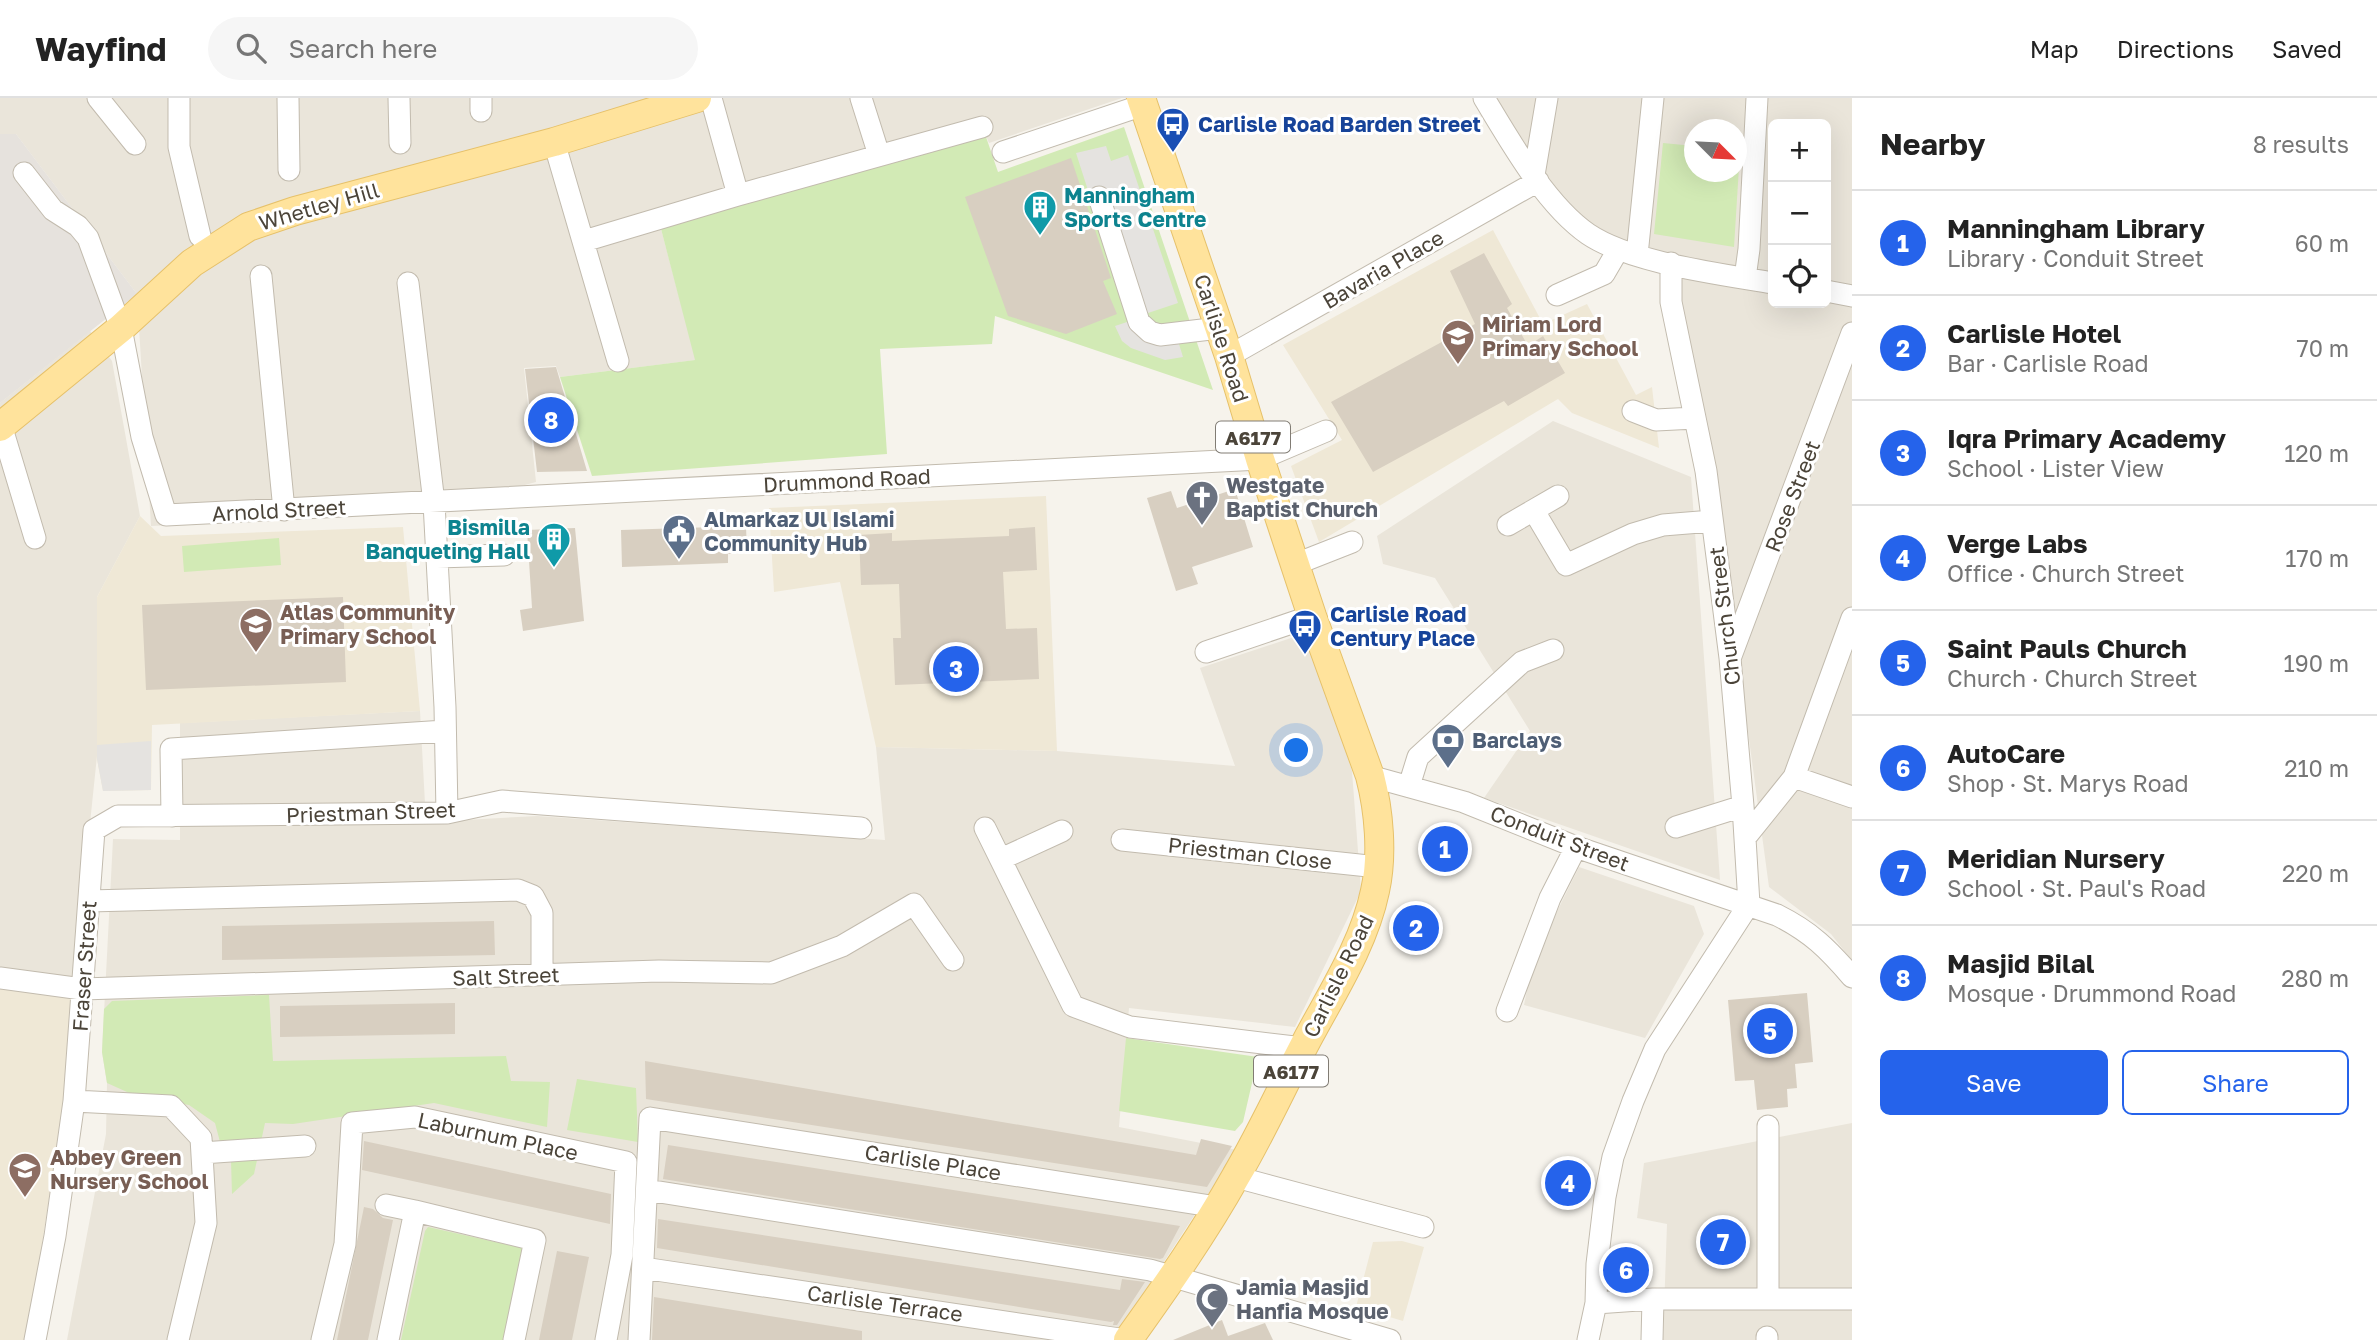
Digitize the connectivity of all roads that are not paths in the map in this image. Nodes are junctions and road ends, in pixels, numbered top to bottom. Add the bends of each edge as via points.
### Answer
1 (98, 98) edge
2 (179, 98) edge
3 (288, 98) edge
4 (399, 98) edge
5 (697, 98) edge
6 (711, 98) edge
7 (861, 98) edge
8 (1484, 98) edge
9 (1547, 98) edge
10 (1653, 98) edge
11 (1757, 98) edge
12 (1142, 102) edge
13 (982, 127) dead end
14 (554, 142) junction
15 (135, 144) dead end
16 (400, 144) dead end
17 (1003, 152) dead end
18 (879, 155) junction
19 (289, 170) dead end
20 (24, 173) dead end
21 (1536, 178) junction
22 (738, 195) junction
23 (1099, 197) dead end
24 (200, 236) dead end
25 (584, 241) junction
26 (1627, 252) junction
27 (1671, 263) junction
28 (261, 276) dead end
29 (1745, 278) junction
30 (1768, 281) edge
31 (408, 283) dead end
32 (1831, 292) edge
33 (1557, 295) dead end
34 (1852, 296) edge
35 (121, 328) junction
36 (1219, 328) junction
37 (1852, 333) edge
38 (1229, 356) junction
39 (618, 361) dead end
40 (1633, 411) dead end
41 (1695, 418) junction
42 (1, 426) edge
43 (1325, 431) dead end
44 (1260, 459) junction
45 (1558, 496) dead end
46 (434, 503) junction
47 (284, 510) junction
48 (1534, 511) junction
49 (1712, 521) junction
50 (1508, 525) dead end
51 (35, 538) dead end
52 (1352, 542) dead end
53 (503, 555) dead end
54 (437, 557) junction
55 (1296, 564) junction
56 (1312, 616) junction
57 (1852, 618) edge
58 (1553, 650) dead end
59 (1206, 652) dead end
60 (1730, 658) junction
61 (445, 731) junction
62 (1370, 776) junction
63 (1794, 777) junction
64 (1409, 786) junction
65 (1852, 797) edge
66 (1743, 806) junction
67 (447, 813) junction
68 (172, 816) junction
69 (1676, 827) dead end
70 (861, 828) dead end
71 (985, 828) dead end
72 (94, 830) joint
73 (1062, 831) dead end
74 (1745, 838) junction
75 (1122, 840) dead end
76 (1576, 847) junction
77 (1001, 859) junction
78 (1378, 867) junction
79 (89, 901) junction
80 (1749, 904) junction
81 (953, 960) dead end
82 (542, 975) junction
83 (0, 978) edge
84 (1852, 978) edge
85 (82, 989) junction
86 (1507, 1011) dead end
87 (1303, 1048) junction
88 (74, 1101) junction
89 (1768, 1126) dead end
90 (305, 1146) dead end
91 (202, 1153) junction
92 (1236, 1177) junction
93 (646, 1190) junction
94 (386, 1205) dead end
95 (1217, 1207) junction
96 (415, 1211) junction
97 (1423, 1227) dead end
98 (643, 1268) junction
99 (1172, 1278) junction
100 (1852, 1298) edge
101 (1653, 1299) junction
102 (1768, 1299) junction
103 (1595, 1303) junction
104 (1034, 1333) edge
105 (35, 1340) edge
106 (178, 1340) edge
107 (322, 1340) edge
108 (388, 1340) edge
109 (514, 1340) edge
110 (606, 1340) edge
111 (639, 1340) edge
112 (1127, 1340) edge
113 (1390, 1340) edge
114 (1588, 1340) edge
115 (1652, 1340) edge

1 - 15 street
2 - 24 street via 179,147
3 - 19 street
4 - 16 street
5 - 14 main road, Whetley Hill
6 - 22 street
7 - 18 street
8 - 21 street
9 - 21 street
10 - 26 street
11 - 29 street
12 - 17 street
12 - 36 main road, Carlisle Road / A6177
13 - 18 street
14 - 25 street
14 - 35 main road, Whetley Hill via 295,211 248,228 192,263
18 - 22 street
20 - 35 street via 53,210 88,238
21 - 26 street via 1587,233
21 - 38 street, Bavaria Place
22 - 25 street
23 - 36 street via 1139,322 1160,335
25 - 39 street
26 - 27 street
26 - 33 street via 1604,274
27 - 29 street
27 - 41 street, Church Street via 1671,302
28 - 47 street
29 - 30 street
31 - 46 street
32 - 34 street
35 - 42 main road, Whetley Hill
35 - 47 street, Arnold Street via 142,437 166,515
36 - 38 main road, Carlisle Road / A6177
37 - 60 street, Rose Street
38 - 44 main road, Carlisle Road / A6177
40 - 41 street via 1656,420
41 - 49 street, Church Street
42 - 51 street
43 - 44 street
44 - 46 street, Drummond Road
44 - 55 main road, Carlisle Road / A6177
45 - 48 street
46 - 47 street, Arnold Street
46 - 54 street
48 - 49 street via 1566,565 1633,534 1663,525
48 - 50 street
49 - 60 street, Church Street
52 - 55 street
53 - 54 street
54 - 61 street
55 - 56 main road, Carlisle Road / A6177
56 - 59 street
56 - 62 main road, Carlisle Road / A6177
57 - 63 street
58 - 64 street via 1522,662 1418,757
60 - 66 street, Church Street
61 - 67 street
61 - 68 street via 171,749
62 - 64 street, Conduit Street
62 - 78 main road, Carlisle Road / A6177
63 - 65 street
63 - 74 street
64 - 76 street, Conduit Street via 1464,802
66 - 69 street
66 - 74 street, Church Street
67 - 68 street, Priestman Street
67 - 70 street, Priestman Street via 502,801
68 - 72 street, Priestman Street via 118,816
71 - 77 street
72 - 79 street, Fraser Street
73 - 77 street
74 - 80 street, Church Street
75 - 78 street, Priestman Close
76 - 80 street, Conduit Street
76 - 86 street via 1550,898
77 - 87 street via 1073,1006 1130,1027
78 - 87 main road, Carlisle Road / A6177 via 1368,919
79 - 82 street via 518,890 533,896 542,913
79 - 85 street, Fraser Street
80 - 84 street, Conduit Street via 1805,929
80 - 103 street via 1656,1049 1613,1157
81 - 82 street, Salt Street via 914,904 842,946 771,972
82 - 85 street, Salt Street
83 - 85 street, Salt Street
85 - 88 street, Fraser Street
87 - 92 main road, Carlisle Road / A6177
88 - 91 street via 171,1106 201,1138
88 - 105 street, Fraser Street
89 - 102 street
90 - 91 street
91 - 106 street via 206,1223
92 - 95 main road, Carlisle Road / A6177
92 - 97 street
93 - 95 street, Carlisle Place via 650,1118
93 - 98 street
93 - 99 street via 1150,1270
94 - 96 street
95 - 99 main road, Carlisle Road / A6177
96 - 108 street
96 - 109 street via 535,1240
98 - 104 street, Carlisle Terrace
98 - 111 street
99 - 112 main road, Carlisle Road / A6177
99 - 113 street
100 - 102 street
101 - 102 street
101 - 103 street
101 - 115 street
103 - 114 street
104 - 112 street, Carlisle Terrace
107 - 110 street, Laburnum Place via 345,1244 352,1123 415,1118 626,1162 622,1255

